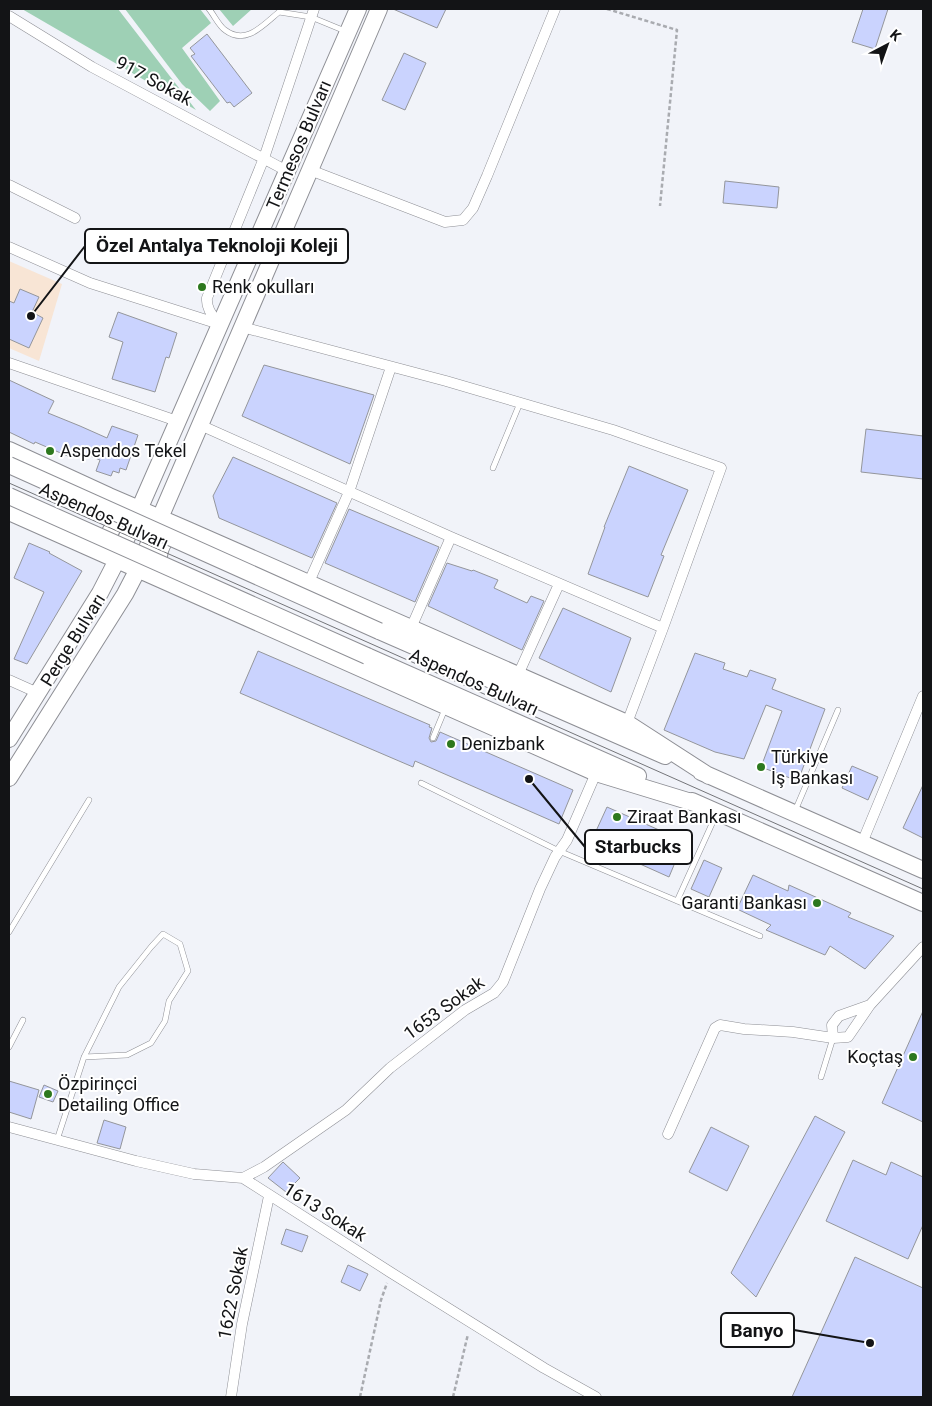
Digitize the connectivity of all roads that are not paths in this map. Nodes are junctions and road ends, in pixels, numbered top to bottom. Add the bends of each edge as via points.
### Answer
1 (209, 9) edge
2 (358, 9) edge
3 (378, 9) edge
4 (555, 9) edge
5 (313, 13) edge
6 (9, 16) edge
7 (348, 32) junction
8 (264, 158) junction
9 (310, 170) junction
10 (287, 171) junction
11 (9, 185) edge
12 (75, 218) dead end
13 (9, 247) edge
14 (220, 324) junction
15 (242, 327) junction
16 (9, 362) edge
17 (391, 367) junction
18 (520, 403) junction
19 (177, 421) junction
20 (200, 425) junction
21 (9, 450) edge
22 (9, 465) edge
23 (493, 468) dead end
24 (349, 492) junction
25 (9, 496) edge
26 (109, 496) junction
27 (139, 508) junction
28 (9, 512) edge
29 (160, 517) junction
30 (188, 530) junction
31 (451, 537) junction
32 (83, 545) junction
33 (117, 560) junction
34 (138, 569) junction
35 (309, 582) junction
36 (170, 583) junction
37 (559, 584) junction
38 (411, 628) junction
39 (663, 628) junction
40 (518, 675) junction
41 (9, 680) edge
42 (38, 693) junction
43 (923, 696) edge
44 (446, 706) junction
45 (838, 710) dead end
46 (627, 723) junction
47 (433, 738) dead end
48 (9, 739) edge
49 (596, 773) junction
50 (710, 776) junction
51 (9, 778) edge
52 (422, 783) dead end
53 (89, 800) dead end
54 (701, 805) junction
55 (717, 812) junction
56 (794, 813) junction
57 (862, 843) junction
58 (559, 850) junction
59 (923, 870) edge
60 (677, 901) junction
61 (923, 902) edge
62 (9, 932) edge
63 (760, 936) dead end
64 (923, 947) edge
65 (870, 1005) junction
66 (24, 1020) dead end
67 (832, 1038) junction
68 (9, 1047) edge
69 (84, 1058) junction
70 (821, 1077) dead end
71 (9, 1127) edge
72 (668, 1134) dead end
73 (57, 1141) junction
74 (243, 1178) junction
75 (269, 1196) junction
76 (231, 1397) edge
77 (596, 1397) edge

1 - 5 lane via 225,30 240,37 250,35 279,12
2 - 7 main road, Termesos Bulvarı
3 - 9 main road, Termesos Bulvarı
4 - 9 street via 474,208 463,220 445,222
5 - 7 lane
5 - 8 street
6 - 8 street, 917 Sokak via 92,67
7 - 10 main road, Termesos Bulvarı
8 - 10 street, 917 Sokak
8 - 14 street via 207,298 208,310
9 - 15 main road, Termesos Bulvarı
10 - 14 main road, Termesos Bulvarı
11 - 12 street
13 - 14 street via 90,283
14 - 19 main road, Termesos Bulvarı
15 - 17 street
15 - 20 main road, Termesos Bulvarı
16 - 19 street
17 - 18 street
17 - 24 street
18 - 23 lane
18 - 39 street via 613,430 721,468
19 - 27 main road, Termesos Bulvarı
20 - 24 street
20 - 29 main road, Termesos Bulvarı
21 - 26 main road
22 - 50 main road, Aspendos Bulvarı, bridge
24 - 31 street
24 - 35 street
25 - 54 main road, Aspendos Bulvarı, bridge
26 - 27 main road
26 - 32 main road via 118,507 116,523 96,546
27 - 29 main road
27 - 33 main road, Perge Bulvarı
28 - 32 main road
29 - 30 main road
29 - 34 main road, Perge Bulvarı
30 - 35 main road
30 - 36 main road via 174,531 162,542 158,556 159,572
31 - 37 street
31 - 38 street
32 - 33 main road
33 - 34 main road
33 - 42 main road, Perge Bulvarı
34 - 36 main road
34 - 51 main road, Perge Bulvarı via 126,594
35 - 38 main road
36 - 44 main road
37 - 39 street
37 - 40 street
38 - 40 main road
39 - 46 street
40 - 46 main road
41 - 42 street
42 - 48 main road, Perge Bulvarı
43 - 57 street
44 - 47 lane
44 - 49 main road
45 - 56 lane
46 - 50 main road
49 - 54 main road
49 - 58 street, 1653 Sokak via 567,840
50 - 56 main road, Aspendos Bulvarı
52 - 58 lane
53 - 62 lane
54 - 55 main road, Aspendos Bulvarı
55 - 60 lane
55 - 61 main road, Aspendos Bulvarı
56 - 57 main road, Aspendos Bulvarı
57 - 59 main road, Aspendos Bulvarı
58 - 60 lane
58 - 74 street, 1653 Sokak via 503,982 494,993 465,1010 390,1068 346,1110
60 - 63 lane
64 - 65 street
65 - 67 street via 848,1037
65 - 67 street via 839,1016 832,1025
66 - 68 lane
67 - 70 lane
67 - 72 street via 720,1025 715,1028
69 - 69 lane via 119,987 151,947 163,934 180,944 188,971 169,1001 165,1020 151,1043 128,1055
69 - 73 lane
71 - 73 street
73 - 74 street via 194,1174
74 - 75 street, 1613 Sokak
75 - 76 street, 1622 Sokak via 242,1324
75 - 77 street, 1613 Sokak via 544,1368

